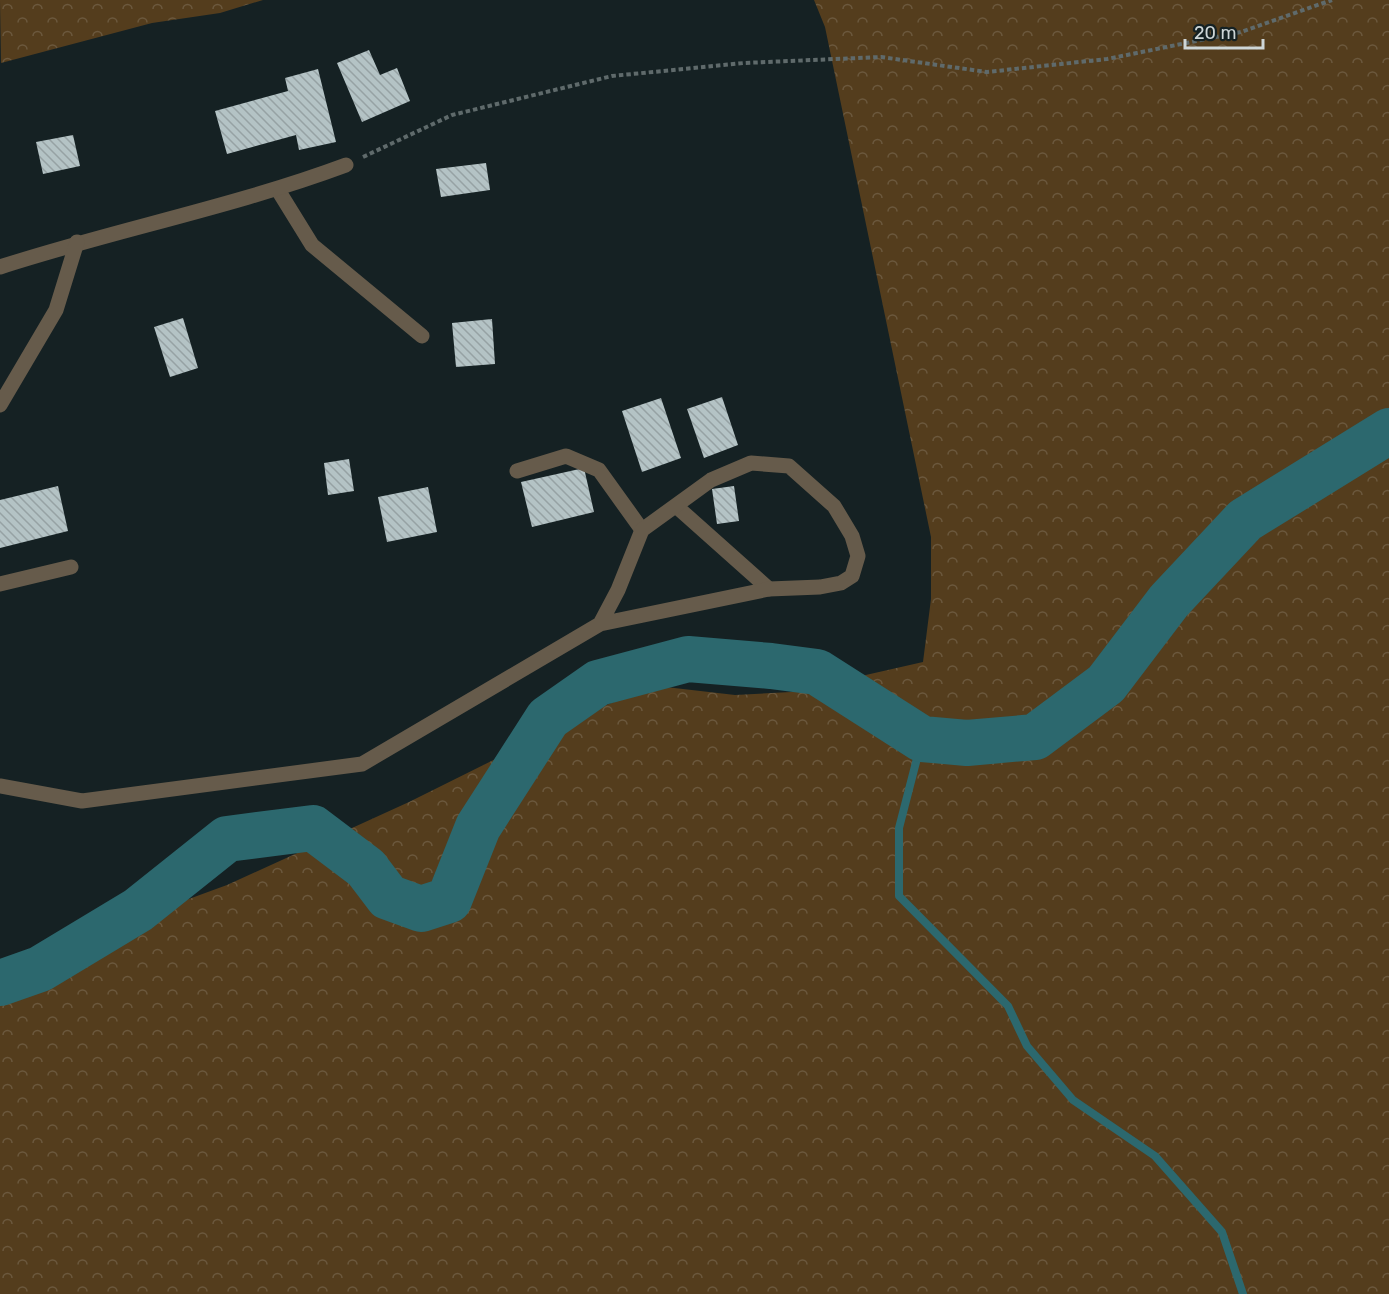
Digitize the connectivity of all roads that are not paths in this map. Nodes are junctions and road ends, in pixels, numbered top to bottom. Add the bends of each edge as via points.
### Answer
1 (346, 165) road end
2 (278, 190) junction
3 (77, 242) junction
4 (0, 267) edge
5 (422, 336) dead end
6 (0, 403) edge
7 (517, 471) dead end
8 (677, 507) junction
9 (642, 530) junction
10 (71, 567) dead end
11 (0, 584) edge
12 (769, 589) junction
13 (600, 624) junction
14 (0, 786) edge

1 - 2 street
2 - 3 street
2 - 5 street via 312,245
3 - 4 street
3 - 6 street via 56,310
7 - 9 street via 566,456 599,470
8 - 9 street
8 - 12 street
8 - 12 street via 711,480 750,463 789,466 834,506 852,536 858,556 852,576 841,583 820,587
9 - 13 street
10 - 11 street
12 - 13 street
13 - 14 street via 362,764 82,801

